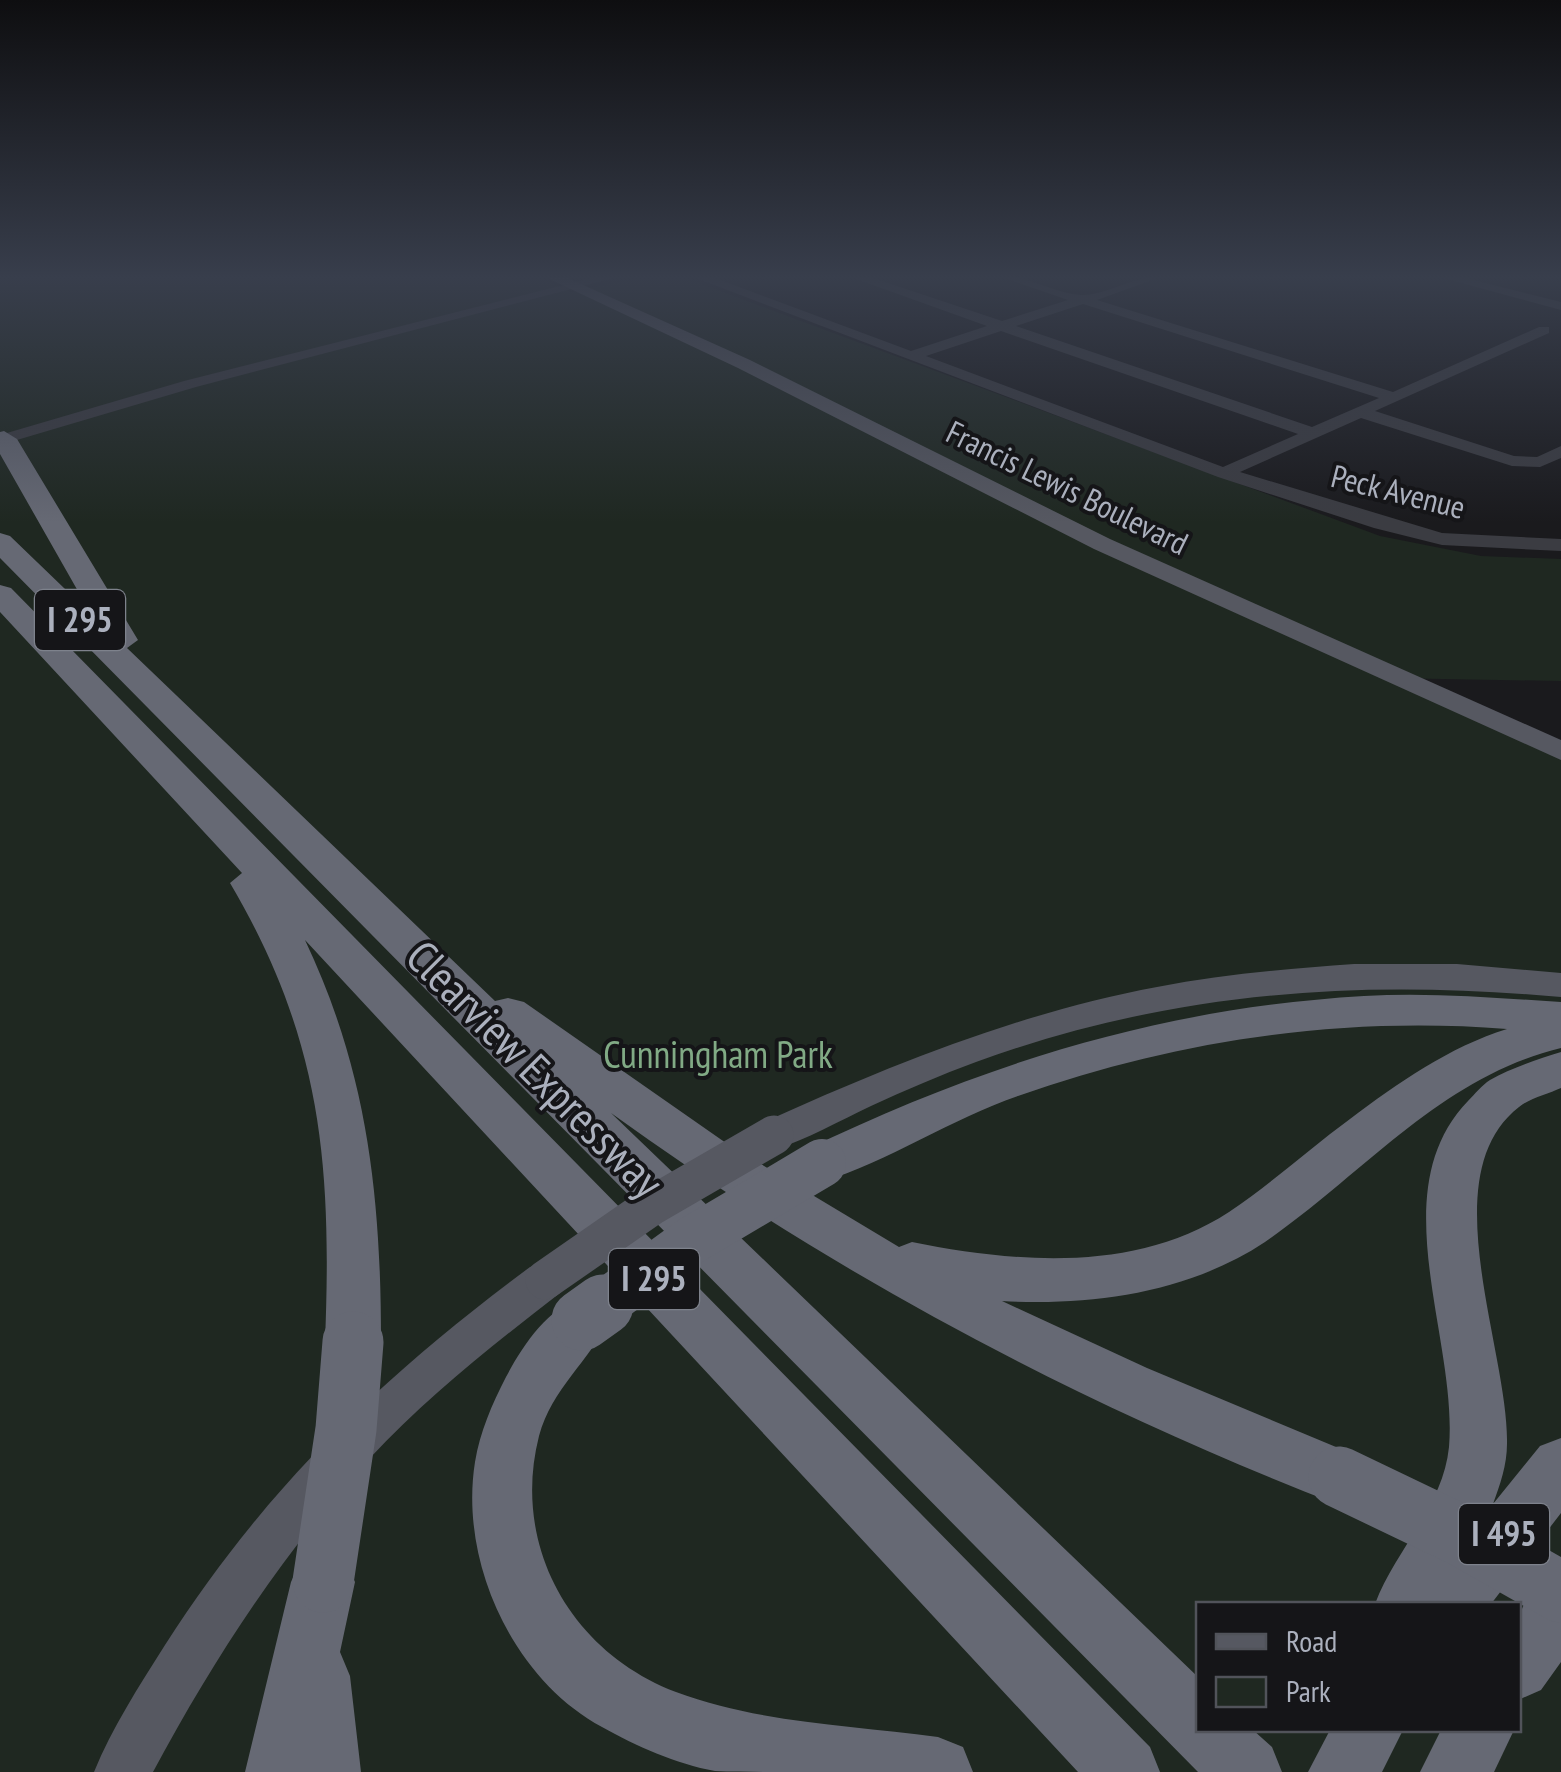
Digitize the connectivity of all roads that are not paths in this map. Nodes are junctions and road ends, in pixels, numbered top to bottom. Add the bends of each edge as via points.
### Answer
1 (289, 358) edge
2 (732, 358) edge
3 (759, 358) edge
4 (914, 358) edge
5 (1093, 358) edge
6 (1267, 358) edge
7 (1490, 358) edge
8 (1393, 397) junction
9 (1360, 412) junction
10 (1313, 433) junction
11 (2, 439) edge
12 (1561, 451) edge
13 (1224, 473) junction
14 (0, 542) edge
15 (1561, 545) edge
16 (0, 594) edge
17 (0, 619) edge
18 (92, 690) junction
19 (159, 698) junction
20 (1561, 734) edge
21 (1561, 751) edge
22 (183, 785) junction
23 (373, 909) junction
24 (1561, 985) edge
25 (1561, 1018) edge
26 (1561, 1032) edge
27 (1561, 1069) edge
28 (777, 1201) junction
29 (563, 1300) junction
30 (1561, 1466) edge
31 (323, 1582) junction
32 (1561, 1592) edge
33 (1407, 1602) edge
34 (1453, 1602) edge
35 (1561, 1606) edge
36 (1521, 1664) edge
37 (1196, 1722) edge
38 (1206, 1732) edge
39 (1355, 1732) edge
40 (1368, 1732) edge
41 (1479, 1732) edge
42 (122, 1772) edge
43 (280, 1772) edge
44 (326, 1772) edge
45 (938, 1772) edge
46 (1125, 1772) edge
47 (1247, 1772) edge
48 (1341, 1772) edge
49 (1455, 1772) edge

1 - 11 street
2 - 21 main road, Francis Lewis Boulevard via 1102,544
3 - 20 main road, Francis Lewis Boulevard via 1127,541
4 - 13 street, Peck Avenue
5 - 10 street
6 - 8 street
7 - 8 street
8 - 9 street
9 - 10 street
9 - 12 street via 1512,461 1540,462
10 - 13 street
11 - 19 highway
13 - 15 street, Peck Avenue via 1442,539
14 - 19 highway, Clearview Expressway / I 295
16 - 18 highway, Clearview Expressway / I 295
17 - 18 highway
18 - 22 highway, Clearview Expressway / I 295
19 - 23 highway, Clearview Expressway / I 295
22 - 31 highway, bridge via 282,931 318,1015 336,1085 355,1249 353,1342
22 - 46 highway, Clearview Expressway / I 295
23 - 28 highway via 620,1098
23 - 37 highway, Clearview Expressway / I 295
24 - 29 main road, bridge via 1380,973 1271,979 1163,995 964,1051 774,1136 653,1206
25 - 29 highway, bridge via 1470,1010 1291,1014 1089,1054 910,1120 692,1240
26 - 28 highway via 1468,1061 1245,1228 1193,1255 1134,1273 1021,1282 946,1272 872,1251
27 - 33 highway via 1524,1082 1488,1106 1455,1158 1450,1200 1477,1394 1478,1449 1466,1498
28 - 32 highway, bridge via 1037,1344 1340,1478
29 - 42 main road via 399,1398 311,1488 200,1636
29 - 45 highway via 519,1406 501,1495 509,1556 552,1641 602,1690 666,1724 738,1742
30 - 34 highway, I 495
31 - 43 highway
31 - 44 highway via 316,1689
35 - 36 highway, I 495
38 - 47 highway
39 - 48 highway
40 - 48 highway
41 - 49 highway

